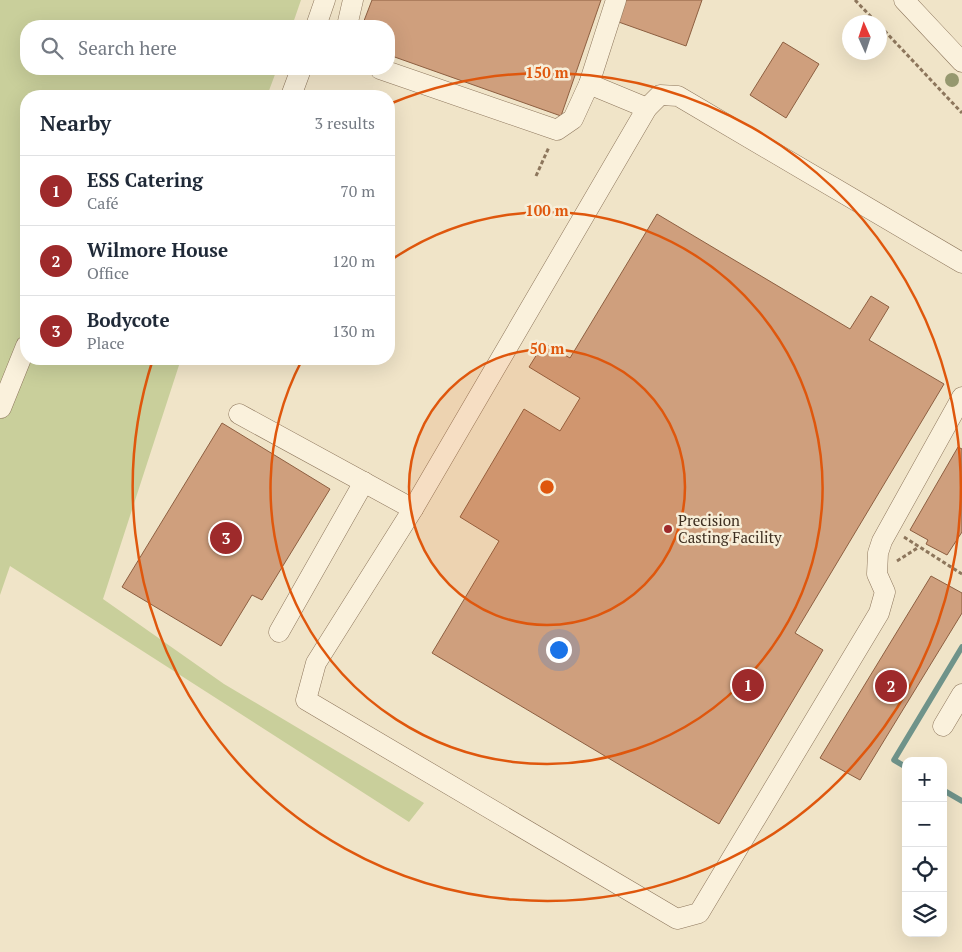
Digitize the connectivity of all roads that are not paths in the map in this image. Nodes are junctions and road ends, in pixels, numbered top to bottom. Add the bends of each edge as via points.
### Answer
1 (325, 0) edge
2 (354, 0) edge
3 (616, 0) edge
4 (904, 0) edge
5 (318, 20) edge
6 (349, 20) edge
7 (962, 62) edge
8 (395, 74) edge
9 (299, 75) edge
10 (589, 84) junction
11 (293, 90) edge
12 (647, 108) junction
13 (962, 263) edge
14 (20, 361) edge
15 (962, 397) edge
16 (1, 408) edge
17 (239, 414) dead end
18 (364, 482) junction
19 (413, 508) junction
20 (279, 632) dead end
21 (962, 694) edge
22 (943, 726) dead end

1 - 5 street
2 - 6 street
3 - 10 street
4 - 7 street
8 - 10 street via 557,130 573,119
9 - 11 street
10 - 12 street
12 - 13 street via 660,94 678,96
12 - 19 street
14 - 16 street
15 - 19 street via 878,553 877,574 885,592 879,613 699,913 677,919 306,700 316,663
17 - 18 street
18 - 19 street
18 - 20 street
21 - 22 street

